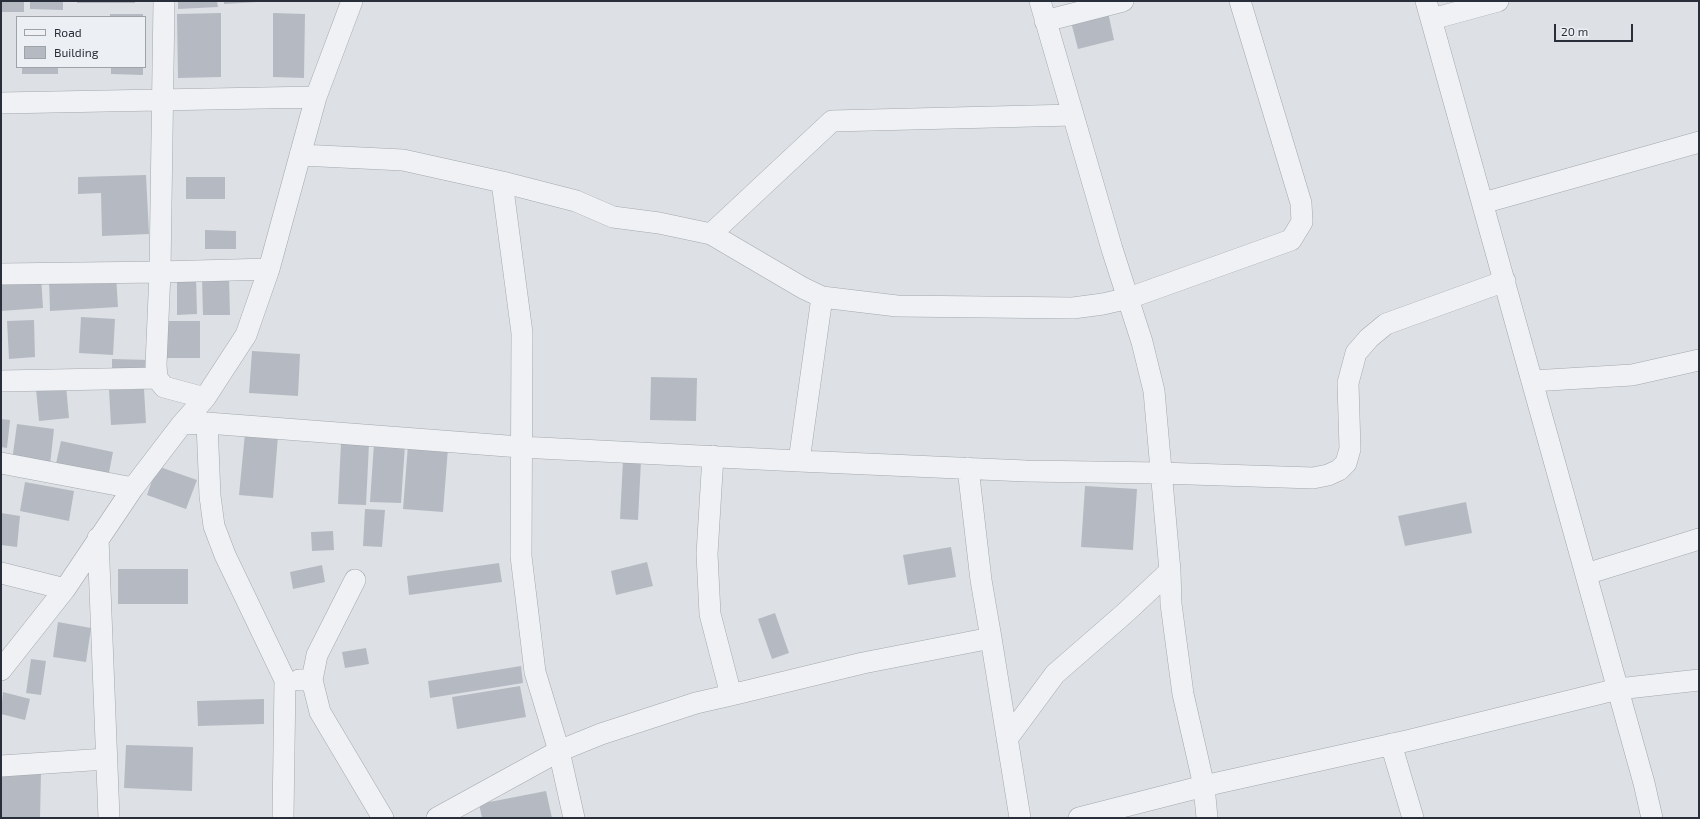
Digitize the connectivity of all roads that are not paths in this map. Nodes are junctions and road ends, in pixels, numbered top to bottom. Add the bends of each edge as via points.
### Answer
1 (164, 1) edge
2 (352, 1) edge
3 (1123, 1) edge
4 (1240, 1) edge
5 (1498, 1) edge
6 (1429, 10) edge
7 (1043, 11) edge
8 (316, 97) junction
9 (162, 100) junction
10 (1, 103) edge
11 (1073, 115) junction
12 (1699, 142) edge
13 (300, 156) junction
14 (502, 182) junction
15 (1483, 203) junction
16 (711, 234) junction
17 (270, 269) junction
18 (160, 272) junction
19 (1, 274) edge
20 (1504, 281) junction
21 (822, 297) junction
22 (1129, 298) junction
23 (1699, 360) edge
24 (157, 378) junction
25 (1532, 380) junction
26 (1, 381) edge
27 (205, 398) junction
28 (182, 424) junction
29 (207, 424) junction
30 (520, 447) junction
31 (713, 456) junction
32 (799, 461) junction
33 (1, 463) edge
34 (968, 468) junction
35 (1160, 472) junction
36 (133, 488) junction
37 (98, 538) junction
38 (1699, 539) edge
39 (1170, 571) junction
40 (1, 573) edge
41 (1586, 574) junction
42 (356, 580) dead end
43 (65, 589) junction
44 (991, 638) junction
45 (1, 670) edge
46 (285, 680) junction
47 (312, 680) junction
48 (1699, 680) edge
49 (1618, 689) junction
50 (731, 695) junction
51 (1007, 739) junction
52 (1391, 744) junction
53 (559, 751) junction
54 (106, 759) junction
55 (1, 766) edge
56 (1204, 786) junction
57 (109, 818) edge
58 (283, 818) edge
59 (383, 818) edge
60 (437, 818) edge
61 (574, 818) edge
62 (1020, 818) edge
63 (1079, 818) edge
64 (1207, 818) edge
65 (1413, 818) edge
66 (1652, 818) edge

1 - 9 street
2 - 8 street
3 - 7 street
4 - 22 street via 1301,203 1302,222 1291,240
5 - 6 street
6 - 15 street
7 - 11 street
8 - 9 street
8 - 13 street
9 - 10 street
9 - 18 street
11 - 16 street via 832,121
11 - 22 street
12 - 15 street
13 - 14 street via 403,160
13 - 17 street
14 - 16 street via 576,202 613,217
14 - 30 street via 522,333
15 - 20 street
16 - 21 street
17 - 18 street
17 - 27 street via 246,335
18 - 19 street
18 - 24 street
20 - 25 street
20 - 35 street via 1386,324 1369,338 1356,353 1348,383 1350,449 1346,463 1339,470 1313,478
21 - 22 street via 896,306 1073,308
21 - 32 street
22 - 35 street via 1154,391
23 - 25 street via 1632,375
24 - 26 street
24 - 27 street via 164,387
25 - 41 street
27 - 28 street
28 - 29 street
28 - 36 street
29 - 30 street
29 - 46 street via 214,526 225,555
30 - 31 street
30 - 53 street via 521,556 535,672
31 - 32 street
31 - 50 street via 708,554 710,614
32 - 34 street
33 - 36 street
34 - 35 street
34 - 44 street
35 - 39 street
36 - 37 street
37 - 43 street
37 - 54 street
38 - 41 street
39 - 51 street via 1055,674
39 - 56 street via 1171,604 1183,694
40 - 43 street
41 - 49 street
42 - 47 street via 317,655
43 - 45 street
44 - 50 street via 863,663
44 - 51 street
46 - 47 street
46 - 58 street
47 - 59 street via 320,712
48 - 49 street
49 - 52 street
49 - 66 street
50 - 53 street via 696,703 601,734
51 - 62 street
52 - 56 street
52 - 65 street
53 - 60 street
53 - 61 street
54 - 55 street
54 - 57 street
56 - 63 street
56 - 64 street

